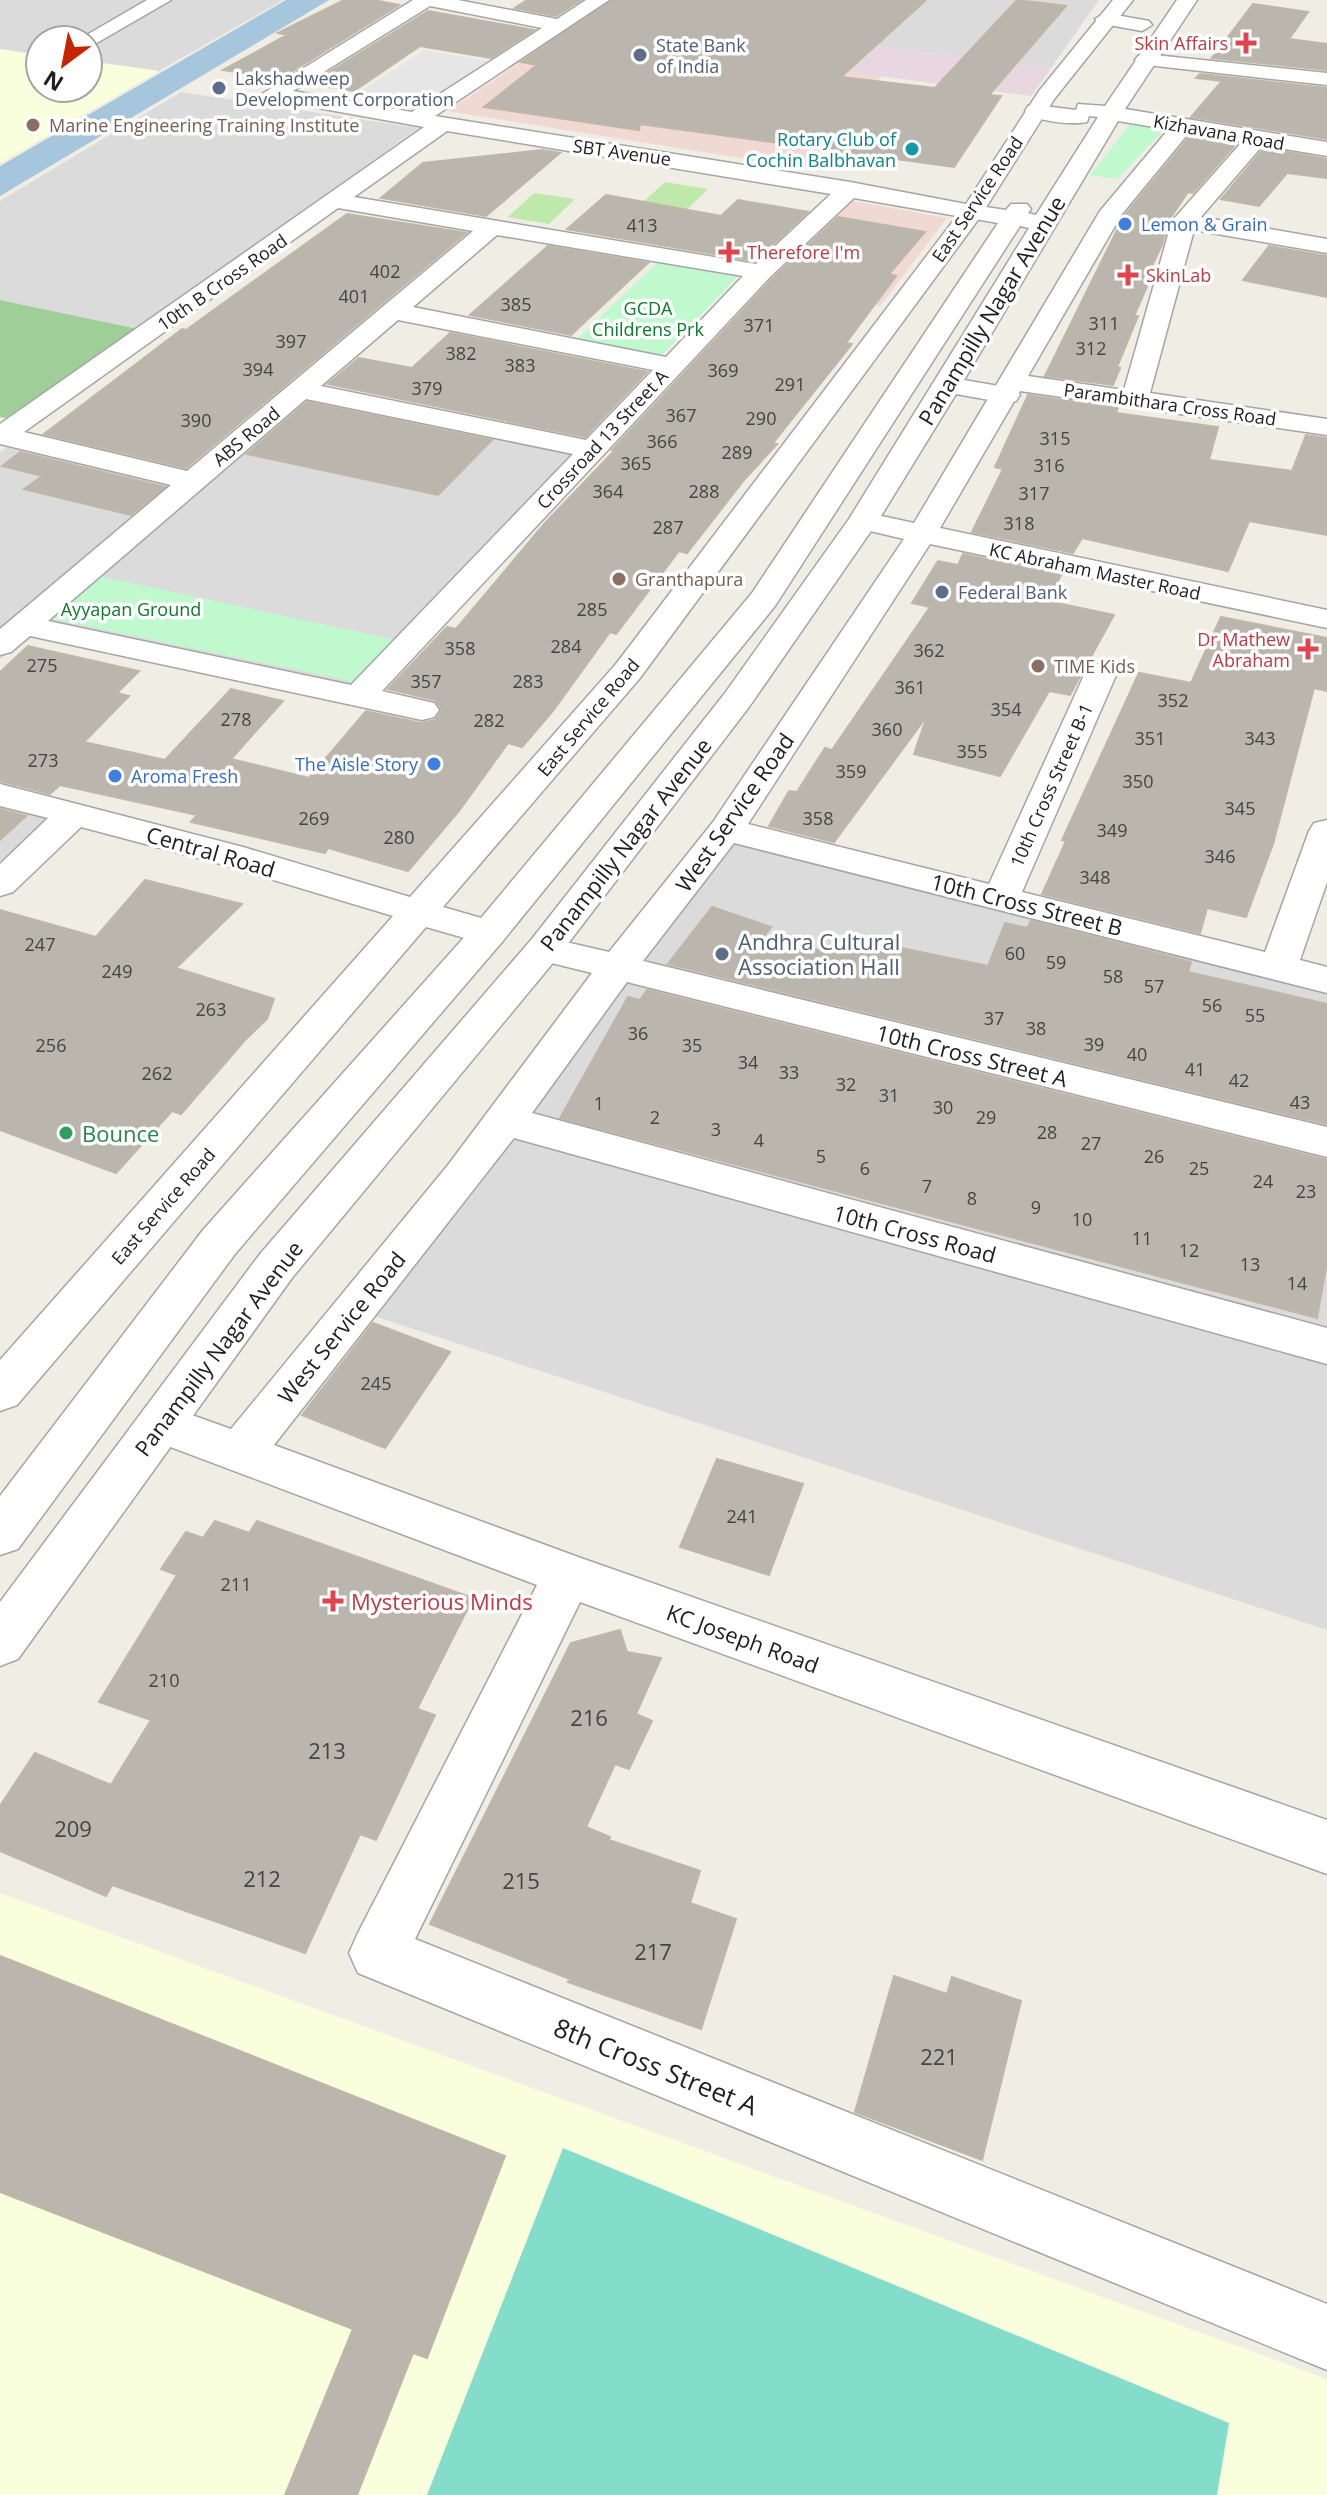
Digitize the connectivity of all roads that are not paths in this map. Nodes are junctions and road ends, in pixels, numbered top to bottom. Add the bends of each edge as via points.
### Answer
1 (161, 0) edge
2 (427, 0) edge
3 (508, 0) edge
4 (599, 0) edge
5 (1187, 0) edge
6 (116, 5) dead end
7 (1142, 8) edge
8 (143, 10) junction
9 (489, 11) junction
10 (1105, 19) junction
11 (558, 25) junction
12 (104, 31) edge
13 (1145, 60) junction
14 (1327, 79) edge
15 (1036, 111) junction
16 (1091, 113) junction
17 (414, 120) junction
18 (441, 125) junction
19 (1176, 135) dead end
20 (1257, 139) junction
21 (1327, 149) edge
22 (850, 189) junction
23 (335, 201) junction
24 (972, 212) junction
25 (1028, 221) junction
26 (1184, 221) junction
27 (492, 227) junction
28 (1327, 246) edge
29 (761, 272) junction
30 (393, 311) junction
31 (671, 366) junction
32 (948, 385) junction
33 (1009, 389) junction
34 (300, 390) junction
35 (1135, 399) junction
36 (1327, 427) edge
37 (1, 436) edge
38 (594, 450) junction
39 (192, 481) junction
40 (863, 521) junction
41 (922, 534) junction
42 (1327, 619) edge
43 (12, 635) edge
44 (1101, 673) dead end
45 (360, 695) junction
46 (422, 710) dead end
47 (0, 795) edge
48 (75, 813) junction
49 (726, 830) junction
50 (1327, 831) edge
51 (0, 884) edge
52 (1001, 897) junction
53 (419, 914) junction
54 (489, 933) junction
55 (544, 949) junction
56 (1278, 968) junction
57 (616, 969) junction
58 (1327, 980) edge
59 (503, 1120) junction
60 (1327, 1142) edge
61 (1327, 1346) edge
62 (0, 1392) edge
63 (100, 1400) junction
64 (161, 1423) junction
65 (240, 1453) junction
66 (0, 1534) edge
67 (568, 1575) junction
68 (7, 1621) edge
69 (1327, 1847) edge
70 (1327, 2337) edge

1 - 8 street
2 - 9 street
2 - 17 street, SBT Avenue via 273,94
3 - 9 street
4 - 11 street
5 - 13 street, Panampilly Nagar Avenue
6 - 8 street
7 - 10 street, East Service Road
7 - 10 street
7 - 16 street, Panampilly Nagar Avenue
8 - 12 street
9 - 11 street
10 - 15 street, East Service Road
11 - 17 street
13 - 14 street
13 - 16 street, Panampilly Nagar Avenue
15 - 16 street, Kizhavana Road
15 - 24 street, East Service Road
16 - 20 street, Kizhavana Road
16 - 25 street, Panampilly Nagar Avenue
17 - 18 street, SBT Avenue
18 - 22 street, SBT Avenue
18 - 23 street, 10th B Cross Road
19 - 33 street, West Service Road via 1112,211
20 - 21 street, Kizhavana Road
20 - 26 street
22 - 24 street, SBT Avenue
22 - 29 street, Crossroad 13 Street A
23 - 27 street
23 - 37 street, 10th B Cross Road
24 - 25 street, SBT Avenue
24 - 53 street, East Service Road via 628,671
25 - 32 street, Panampilly Nagar Avenue
25 - 54 street, Panampilly Nagar Avenue via 764,599
26 - 28 street
26 - 35 street
27 - 29 street
27 - 30 street, ABS Road
29 - 31 street, Crossroad 13 Street A
30 - 31 street
30 - 34 street, ABS Road
31 - 38 street, Crossroad 13 Street A
32 - 33 street, Parambithara Cross Road
32 - 40 street, Panampilly Nagar Avenue
33 - 35 street, Parambithara Cross Road
33 - 41 street, West Service Road
34 - 38 street
34 - 39 street, ABS Road
35 - 36 street, Parambithara Cross Road
37 - 39 street
38 - 45 street, Crossroad 13 Street A
39 - 43 street, ABS Road
40 - 41 street, KC Abraham Master Road
40 - 55 street, Panampilly Nagar Avenue via 737,700
41 - 42 street, KC Abraham Master Road
41 - 49 street, West Service Road
43 - 45 street
44 - 52 street, 10th Cross Street B-1
45 - 46 street
47 - 48 street, Central Road
48 - 51 street
48 - 53 street, Central Road
49 - 52 street, 10th Cross Street B
49 - 57 street, West Service Road
50 - 56 street
52 - 56 street, 10th Cross Street B
53 - 54 street, Central Road
53 - 62 street, East Service Road
54 - 55 street, Central Road
54 - 63 street, Panampilly Nagar Avenue via 219,1242
55 - 57 street
55 - 64 street, Panampilly Nagar Avenue via 276,1266
56 - 58 street, 10th Cross Street B
57 - 59 street, West Service Road
57 - 60 street, 10th Cross Street A
59 - 61 street, 10th Cross Road
59 - 65 street, West Service Road
63 - 64 street, KC Joseph Road
63 - 66 street, Panampilly Nagar Avenue
64 - 65 street, KC Joseph Road
64 - 68 street, Panampilly Nagar Avenue
65 - 67 street, KC Joseph Road
67 - 69 street, KC Joseph Road
67 - 70 street, 8th Cross Street A via 378,1953

